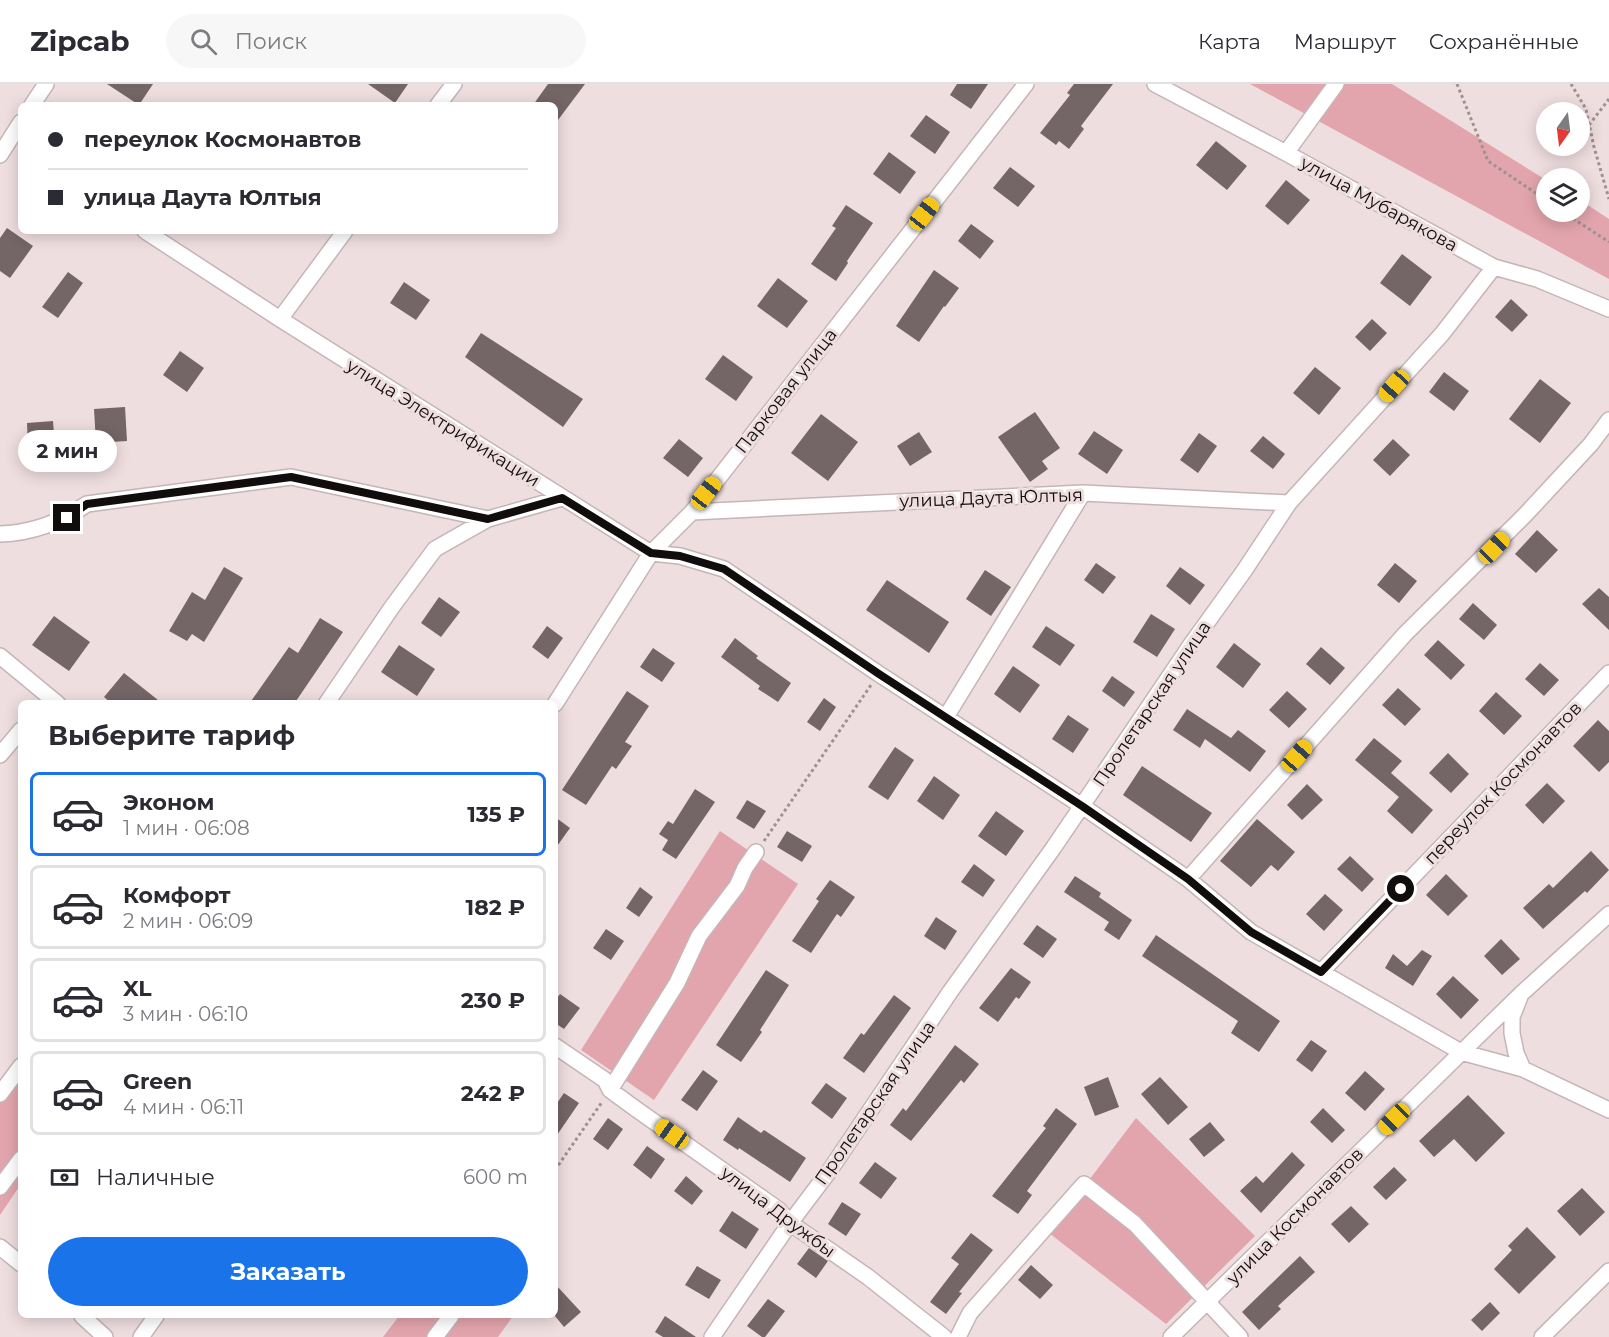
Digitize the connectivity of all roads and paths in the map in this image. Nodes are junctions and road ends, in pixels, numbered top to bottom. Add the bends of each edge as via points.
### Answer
1 (46, 84) edge
2 (454, 84) edge
3 (1026, 84) edge
4 (1155, 84) edge
5 (1336, 84) edge
6 (1457, 84) edge
7 (1571, 84) edge
8 (1609, 99) edge
9 (34, 102) edge
10 (440, 102) edge
11 (1581, 102) edge
12 (1590, 124) edge
13 (18, 128) edge
14 (1590, 129) edge
15 (7, 146) edge
16 (1286, 153) junction
17 (1536, 193) edge
18 (1609, 199) edge
19 (1578, 222) edge
20 (150, 234) edge
21 (343, 234) edge
22 (1609, 242) edge
23 (1494, 267) junction
24 (1609, 309) edge
25 (280, 320) junction
26 (1609, 420) edge
27 (1083, 494) junction
28 (562, 498) junction
29 (1289, 503) junction
30 (692, 512) junction
31 (488, 519) junction
32 (0, 534) edge
33 (651, 553) junction
34 (0, 656) edge
35 (1609, 673) edge
36 (879, 674) junction
37 (49, 700) edge
38 (329, 700) edge
39 (558, 700) edge
40 (945, 717) junction
41 (18, 734) edge
42 (0, 755) edge
43 (1082, 806) junction
44 (756, 852) joint
45 (1188, 879) junction
46 (1609, 914) edge
47 (1321, 972) junction
48 (1521, 994) junction
49 (558, 1048) edge
50 (1461, 1052) junction
51 (1523, 1069) junction
52 (18, 1070) edge
53 (610, 1090) junction
54 (0, 1094) edge
55 (1609, 1110) edge
56 (18, 1163) edge
57 (558, 1166) edge
58 (0, 1187) edge
59 (790, 1222) junction
60 (0, 1246) edge
61 (18, 1261) edge
62 (1609, 1271) edge
63 (1208, 1302) junction
64 (84, 1318) edge
65 (155, 1318) edge
66 (449, 1318) edge
67 (105, 1337) edge
68 (141, 1337) edge
69 (435, 1337) edge
70 (712, 1337) edge
71 (944, 1337) edge
72 (958, 1337) edge
73 (1171, 1337) edge
74 (1240, 1337) edge
75 (1542, 1337) edge

1 - 9 street
2 - 10 street
3 - 30 street, Парковая улица
4 - 16 street, улица Мубарякова
5 - 16 street
6 - 17 path via 1488,161
7 - 11 path
8 - 12 path
13 - 15 street
14 - 18 path
16 - 23 street, улица Мубарякова
19 - 22 path
20 - 25 street, улица Электрификации
21 - 25 street
23 - 24 street, улица Мубарякова via 1537,279
23 - 29 street, Пролетарская улица via 1442,334
25 - 28 street, улица Электрификации
26 - 45 street via 1526,515 1405,634
27 - 29 street, улица Даута Юлтыя
27 - 30 street, улица Даута Юлтыя
27 - 40 street
28 - 31 street
28 - 33 street, улица Электрификации
29 - 43 street, Пролетарская улица
30 - 33 street, Парковая улица
31 - 32 street via 291,477 87,504 67,518 20,533
31 - 38 street via 435,549
33 - 36 street, улица Электрификации via 680,556 724,569
33 - 39 street, Парковая улица
34 - 37 street
35 - 47 street, переулок Космонавтов
36 - 40 street, улица Электрификации
36 - 44 path
40 - 43 street, улица Электрификации
41 - 42 street
43 - 45 street, улица Электрификации
43 - 59 street, Пролетарская улица
44 - 53 street via 737,886 699,936 676,983
45 - 47 street, улица Электрификации via 1251,932
46 - 48 street, улица Космонавтов
47 - 50 street, улица Электрификации
48 - 50 street, улица Космонавтов
48 - 51 street via 1512,1017 1512,1033
49 - 53 street, улица Дружбы via 605,1080
50 - 51 street, улица Электрификации
50 - 63 street, улица Космонавтов
51 - 55 street, улица Электрификации
52 - 54 street
53 - 57 path
53 - 59 street, улица Дружбы via 779,1210
56 - 58 street
59 - 70 street, Пролетарская улица
59 - 71 street, улица Дружбы
60 - 61 street
62 - 75 street
63 - 72 street via 1135,1224 1084,1184 970,1314
63 - 73 street, улица Космонавтов
63 - 74 street
64 - 67 street
65 - 68 street
66 - 69 street

